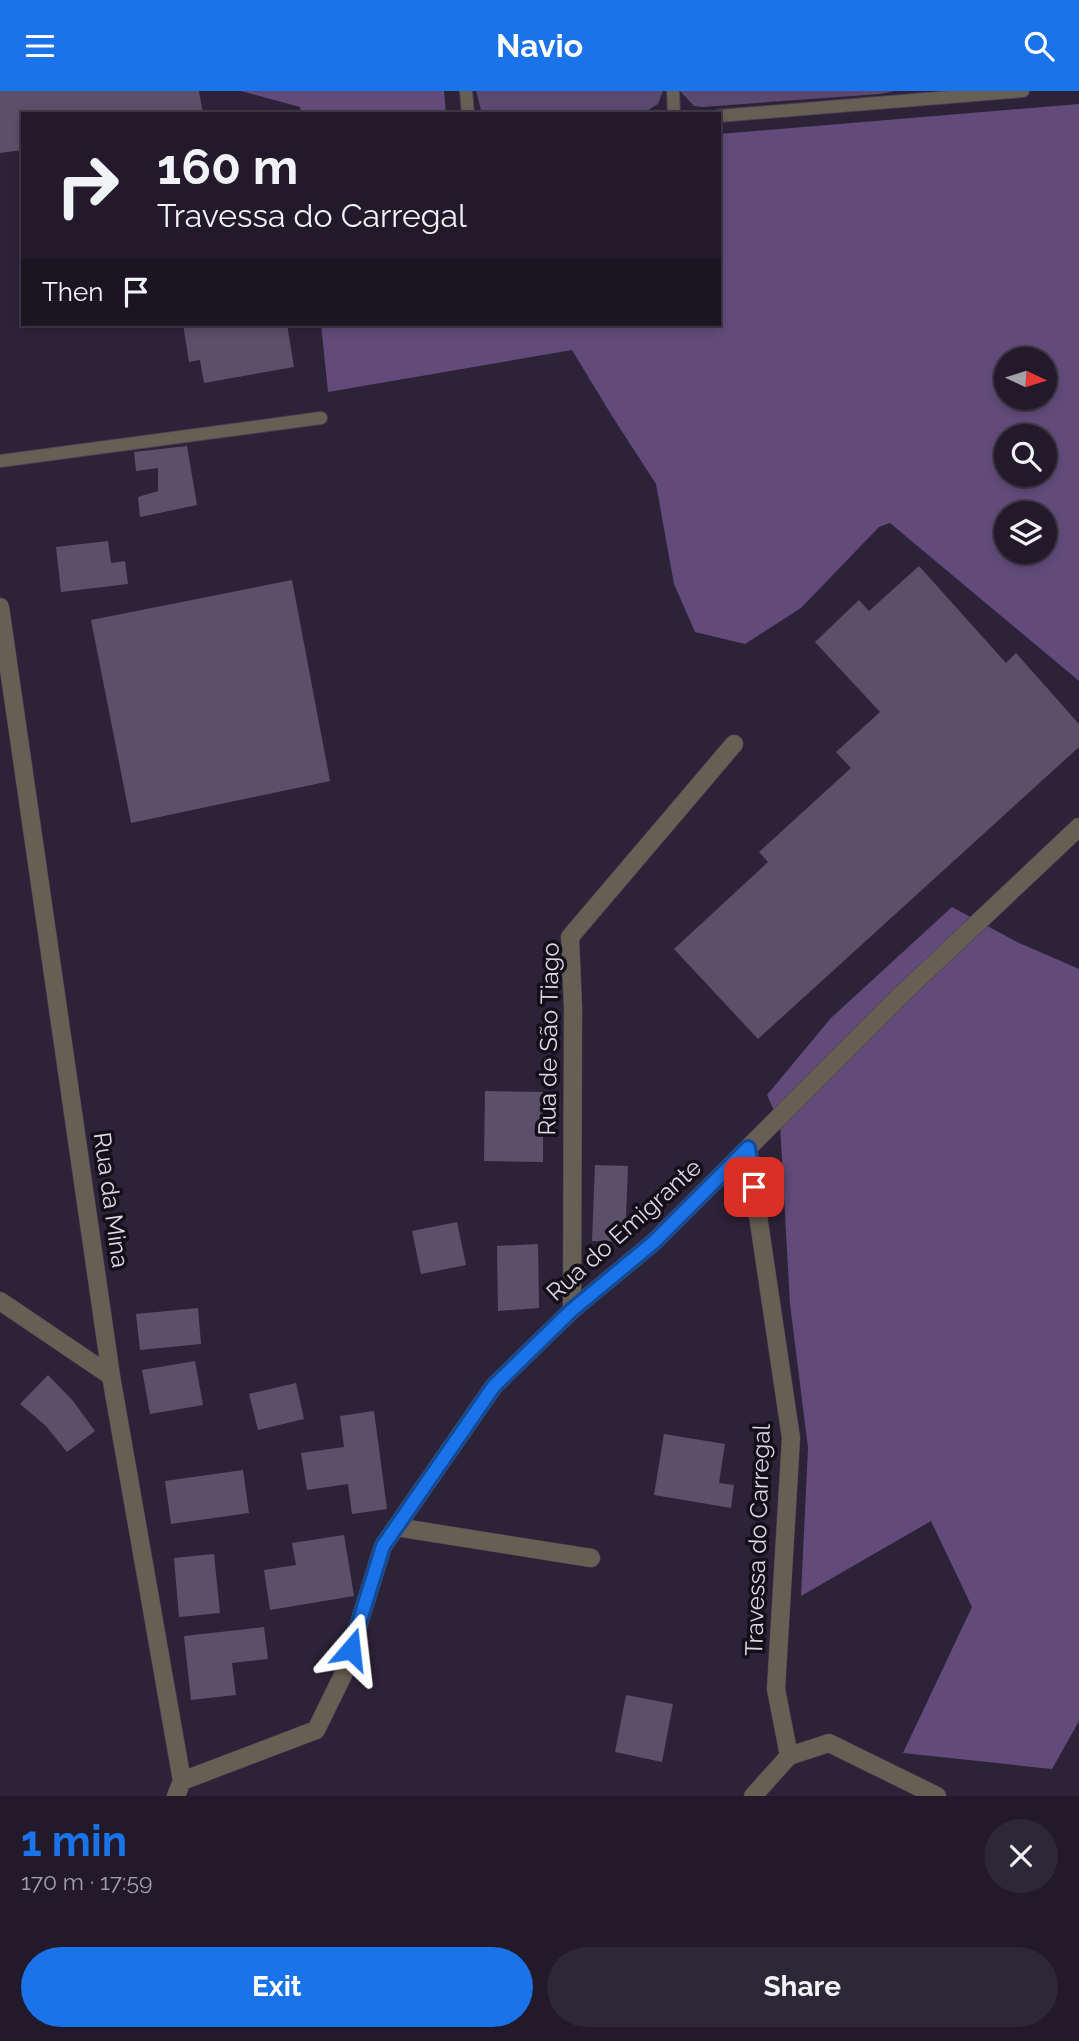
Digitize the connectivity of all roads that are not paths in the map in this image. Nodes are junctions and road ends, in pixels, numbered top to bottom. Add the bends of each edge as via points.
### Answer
1 (466, 91) edge
2 (673, 91) edge
3 (1023, 91) edge
4 (925, 95) edge
5 (468, 112) edge
6 (674, 112) edge
7 (721, 116) edge
8 (321, 418) dead end
9 (0, 461) edge
10 (0, 607) edge
11 (734, 744) dead end
12 (1079, 827) edge
13 (748, 1148) junction
14 (0, 1301) edge
15 (572, 1310) junction
16 (111, 1376) junction
17 (396, 1527) junction
18 (591, 1558) dead end
19 (789, 1756) junction
20 (179, 1788) edge
21 (753, 1796) edge
22 (937, 1796) edge

1 - 5 lane
2 - 6 lane
3 - 4 lane
4 - 7 lane
8 - 9 lane
10 - 16 street, Rua da Mina
11 - 15 street, Rua de São Tiago via 570,937
12 - 13 street, Rua do Emigrante
13 - 15 street, Rua do Emigrante via 654,1242
13 - 19 street, Travessa do Carregal via 791,1438 776,1689
14 - 16 street
15 - 17 street, Rua do Emigrante via 494,1386
16 - 20 street, Rua da Mina
17 - 18 street
17 - 20 street, Rua do Emigrante via 383,1546 343,1675 316,1730
19 - 21 street
19 - 22 street via 829,1743

